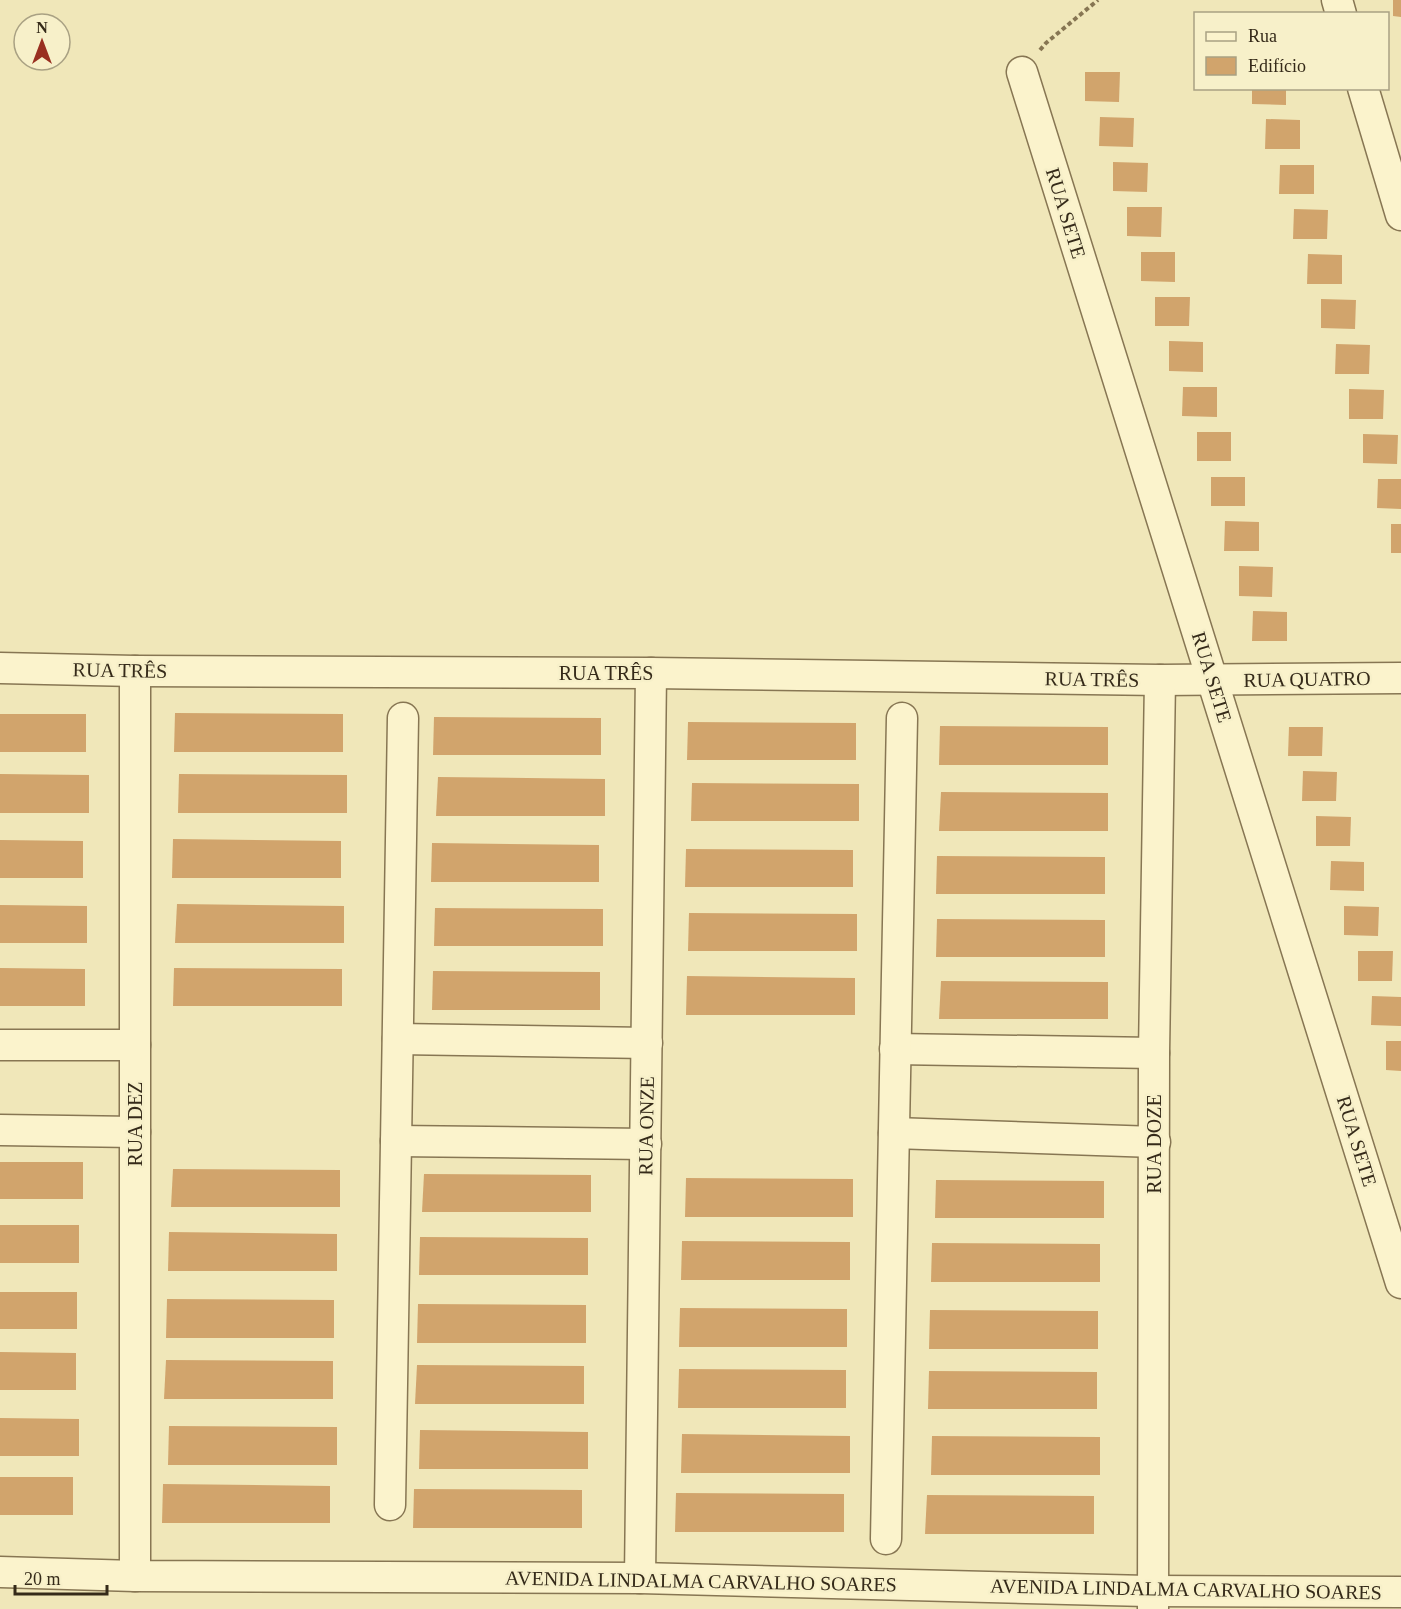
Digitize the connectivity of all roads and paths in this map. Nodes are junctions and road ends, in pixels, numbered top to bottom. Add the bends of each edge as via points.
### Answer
1 (1098, 0) edge
2 (1022, 72) joint
3 (1364, 90) edge
4 (1401, 215) edge
5 (0, 668) edge
6 (135, 671) junction
7 (651, 673) junction
8 (1401, 678) edge
9 (1160, 680) junction
10 (1213, 680) junction
11 (403, 718) dead end
12 (902, 718) dead end
13 (398, 1039) junction
14 (647, 1043) junction
15 (0, 1045) edge
16 (135, 1045) junction
17 (896, 1049) junction
18 (1154, 1053) junction
19 (0, 1130) edge
20 (135, 1132) junction
21 (894, 1133) junction
22 (396, 1141) junction
23 (1155, 1142) junction
24 (646, 1144) junction
25 (1401, 1282) edge
26 (390, 1505) dead end
27 (886, 1539) dead end
28 (0, 1572) edge
29 (135, 1576) junction
30 (640, 1578) junction
31 (1401, 1592) edge
32 (1153, 1600) edge

1 - 2 path via 1046,43
2 - 10 street, RUA SETE
3 - 4 street
5 - 6 street, RUA TRÊS
6 - 7 street, RUA TRÊS
6 - 16 street, RUA DEZ
7 - 9 street, RUA TRÊS
7 - 14 street, RUA ONZE
8 - 10 street, RUA QUATRO
9 - 10 street, RUA TRÊS
9 - 18 street, RUA DOZE
10 - 25 street, RUA SETE
11 - 13 street
12 - 17 street
13 - 14 street
13 - 22 street
14 - 24 street, RUA ONZE
15 - 16 street
16 - 20 street, RUA DEZ
17 - 18 street
17 - 21 street
18 - 23 street, RUA DOZE
19 - 20 street
20 - 29 street, RUA DEZ
21 - 23 street
21 - 27 street
22 - 24 street
22 - 26 street
23 - 32 street, RUA DOZE
24 - 30 street, RUA ONZE
28 - 29 street, AVENIDA LINDALMA CARVALHO SOARES
29 - 30 street, AVENIDA LINDALMA CARVALHO SOARES
30 - 32 street, AVENIDA LINDALMA CARVALHO SOARES
31 - 32 street, AVENIDA LINDALMA CARVALHO SOARES

